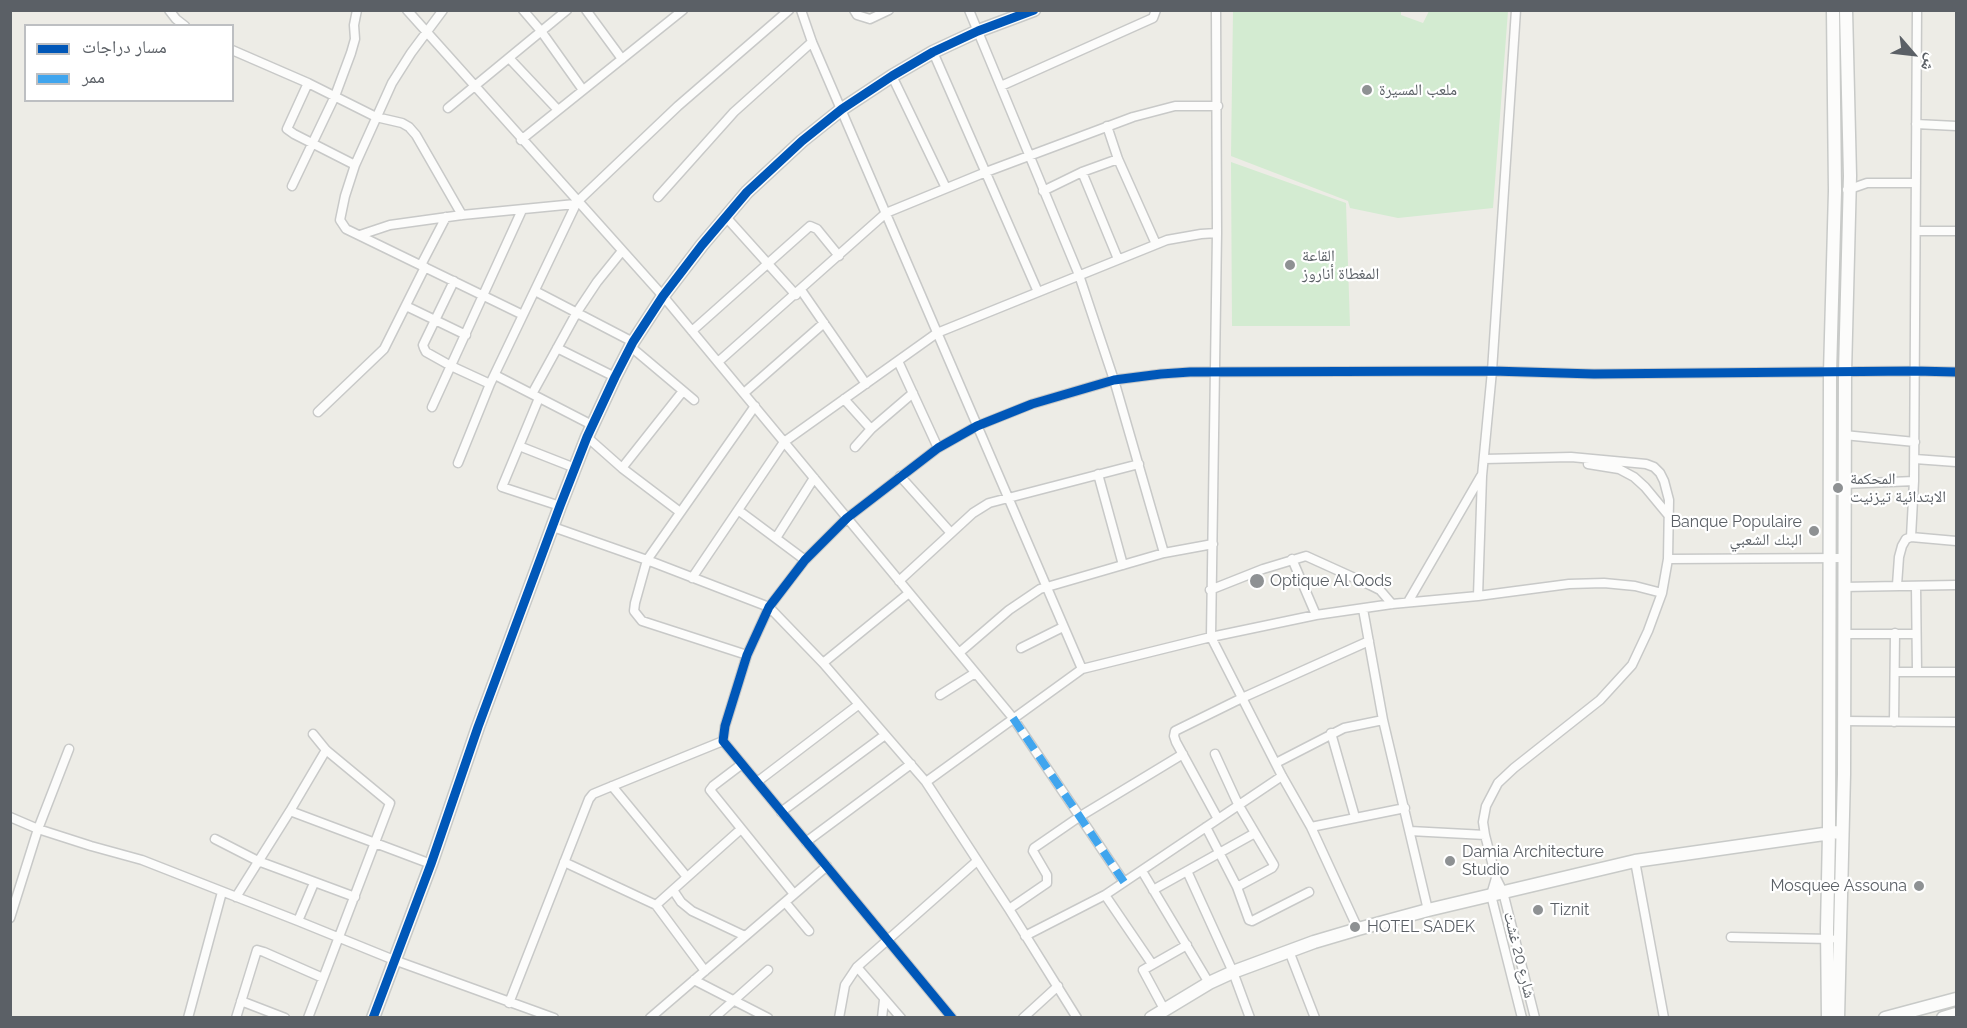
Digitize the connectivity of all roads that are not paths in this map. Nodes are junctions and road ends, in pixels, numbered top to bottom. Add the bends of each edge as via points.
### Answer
1 (169, 10) edge
2 (357, 10) edge
3 (407, 10) edge
4 (443, 10) edge
5 (522, 10) edge
6 (567, 10) edge
7 (586, 10) edge
8 (683, 10) edge
9 (789, 10) edge
10 (801, 10) edge
11 (854, 10) edge
12 (889, 10) edge
13 (969, 10) edge
14 (1034, 10) edge
15 (1156, 10) edge
16 (1216, 10) edge
17 (1516, 10) edge
18 (1833, 10) edge
19 (1846, 10) edge
20 (1917, 10) edge
21 (182, 24) edge
22 (541, 31) junction
23 (978, 31) junction
24 (426, 32) junction
25 (812, 42) junction
26 (234, 51) edge
27 (933, 52) junction
28 (509, 58) junction
29 (622, 59) junction
30 (892, 76) junction
31 (308, 83) junction
32 (474, 86) junction
33 (1001, 86) junction
34 (583, 90) junction
35 (335, 96) junction
36 (1218, 106) junction
37 (448, 108) dead end
38 (842, 109) junction
39 (558, 110) junction
40 (376, 117) junction
41 (1916, 124) junction
42 (1107, 126) junction
43 (1956, 126) edge
44 (521, 140) junction
45 (313, 143) junction
46 (1030, 155) junction
47 (1118, 159) junction
48 (355, 165) junction
49 (986, 172) junction
50 (1082, 172) junction
51 (1834, 176) junction
52 (1850, 176) junction
53 (1867, 183) junction
54 (1916, 183) junction
55 (292, 186) dead end
56 (946, 188) junction
57 (1043, 190) junction
58 (1850, 190) junction
59 (1835, 191) junction
60 (658, 197) dead end
61 (576, 203) junction
62 (522, 210) junction
63 (886, 213) junction
64 (462, 214) junction
65 (725, 216) junction
66 (446, 217) junction
67 (1916, 231) junction
68 (1956, 231) edge
69 (1217, 233) junction
70 (360, 235) junction
71 (1156, 244) junction
72 (622, 251) junction
73 (839, 256) junction
74 (1118, 259) junction
75 (768, 263) junction
76 (423, 266) junction
77 (1079, 274) junction
78 (454, 281) junction
79 (535, 291) junction
80 (798, 292) junction
81 (1038, 292) junction
82 (484, 296) junction
83 (663, 296) junction
84 (406, 306) junction
85 (577, 312) junction
86 (523, 315) junction
87 (435, 320) junction
88 (824, 323) junction
89 (692, 331) junction
90 (937, 333) junction
91 (466, 335) junction
92 (632, 345) junction
93 (557, 348) junction
94 (898, 361) junction
95 (718, 362) junction
96 (451, 366) junction
97 (1915, 370) junction
98 (1492, 371) junction
99 (1215, 372) junction
100 (1956, 372) edge
101 (1830, 373) junction
102 (1845, 373) junction
103 (495, 375) junction
104 (615, 377) junction
105 (1114, 380) junction
106 (490, 384) junction
107 (866, 384) junction
108 (683, 391) junction
109 (744, 393) junction
110 (914, 393) junction
111 (535, 396) junction
112 (844, 399) junction
113 (694, 400) dead end
114 (754, 406) junction
115 (432, 407) dead end
116 (318, 412) dead end
117 (977, 426) junction
118 (871, 429) junction
119 (590, 431) junction
120 (1844, 435) junction
121 (784, 442) junction
122 (1915, 442) junction
123 (519, 446) junction
124 (855, 447) dead end
125 (938, 448) junction
126 (1484, 459) junction
127 (1915, 459) junction
128 (1956, 462) edge
129 (458, 463) dead end
130 (1139, 464) junction
131 (1623, 466) junction
132 (575, 468) junction
133 (622, 468) junction
134 (1098, 474) junction
135 (900, 476) junction
136 (1482, 476) junction
137 (814, 478) junction
138 (1914, 481) junction
139 (1844, 484) junction
140 (1008, 497) junction
141 (560, 506) junction
142 (738, 510) junction
143 (680, 512) junction
144 (1669, 516) junction
145 (847, 518) junction
146 (552, 527) junction
147 (951, 533) junction
148 (1911, 537) junction
149 (776, 538) junction
150 (1956, 542) edge
151 (1213, 543) junction
152 (1164, 554) junction
153 (1830, 558) junction
154 (1843, 558) junction
155 (1292, 559) junction
156 (1668, 559) junction
157 (647, 560) junction
158 (805, 560) junction
159 (1123, 565) junction
160 (692, 578) junction
161 (899, 581) junction
162 (1897, 585) junction
163 (1956, 585) edge
164 (1916, 586) junction
165 (1046, 587) junction
166 (1843, 587) junction
167 (1210, 590) junction
168 (909, 593) junction
169 (1662, 593) junction
170 (1478, 596) junction
171 (1408, 602) junction
172 (1392, 604) junction
173 (770, 607) junction
174 (1363, 609) junction
175 (1316, 615) junction
176 (1064, 627) junction
177 (1895, 633) junction
178 (1844, 634) junction
179 (1916, 634) junction
180 (1210, 637) junction
181 (1369, 640) junction
182 (1021, 648) dead end
183 (958, 653) junction
184 (747, 655) junction
185 (823, 663) junction
186 (1082, 669) junction
187 (1917, 671) junction
188 (1895, 672) junction
189 (1956, 672) edge
190 (975, 673) junction
191 (940, 694) dead end
192 (1843, 696) junction
193 (1830, 697) junction
194 (1242, 698) junction
195 (858, 705) junction
196 (1012, 718) junction
197 (1383, 720) junction
198 (1843, 722) junction
199 (1894, 722) junction
200 (1956, 722) edge
201 (1331, 733) junction
202 (313, 734) dead end
203 (885, 735) junction
204 (1829, 740) junction
205 (1843, 740) junction
206 (723, 741) junction
207 (69, 749) dead end
208 (326, 750) junction
209 (1183, 754) junction
210 (1215, 754) dead end
211 (742, 764) junction
212 (911, 764) junction
213 (1276, 764) junction
214 (1282, 776) junction
215 (757, 782) junction
216 (926, 782) junction
217 (612, 786) junction
218 (1238, 804) junction
219 (1405, 808) junction
220 (290, 812) junction
221 (781, 812) junction
222 (10, 817) edge
223 (1079, 817) junction
224 (1354, 817) junction
225 (1218, 819) junction
226 (1206, 827) junction
227 (1311, 827) junction
228 (38, 829) junction
229 (741, 829) junction
230 (1410, 831) junction
231 (1835, 832) junction
232 (1255, 833) junction
233 (1485, 835) junction
234 (215, 839) dead end
235 (806, 842) junction
236 (375, 843) junction
237 (1221, 853) junction
238 (258, 861) junction
239 (977, 861) junction
240 (1635, 861) junction
241 (564, 862) junction
242 (430, 864) junction
243 (827, 866) junction
244 (1142, 871) junction
245 (1187, 871) junction
246 (687, 877) junction
247 (1124, 882) junction
248 (314, 883) junction
249 (1237, 887) junction
250 (673, 890) junction
251 (1153, 890) junction
252 (222, 892) junction
253 (1309, 892) dead end
254 (794, 894) junction
255 (1497, 894) junction
256 (1105, 895) junction
257 (236, 897) junction
258 (355, 897) junction
259 (785, 902) junction
260 (656, 905) junction
261 (1009, 909) junction
262 (1428, 910) junction
263 (10, 918) edge
264 (298, 921) junction
265 (1358, 929) junction
266 (809, 931) dead end
267 (745, 936) junction
268 (1025, 936) junction
269 (339, 937) junction
270 (1731, 937) dead end
271 (887, 939) junction
272 (1840, 939) junction
273 (1827, 940) junction
274 (1187, 945) junction
275 (1289, 951) junction
276 (394, 960) junction
277 (1152, 964) junction
278 (857, 967) junction
279 (768, 970) dead end
280 (705, 971) junction
281 (1233, 972) junction
282 (323, 978) junction
283 (694, 980) junction
284 (1209, 983) junction
285 (1058, 986) junction
286 (1956, 999) edge
287 (733, 1000) junction
288 (884, 1000) junction
289 (241, 1001) junction
290 (509, 1003) junction
291 (1164, 1009) junction
292 (1956, 1014) edge
293 (188, 1017) edge
294 (236, 1017) edge
295 (285, 1017) edge
296 (308, 1017) edge
297 (373, 1017) edge
298 (554, 1017) edge
299 (650, 1017) edge
300 (714, 1017) edge
301 (768, 1017) edge
302 (839, 1017) edge
303 (882, 1017) edge
304 (901, 1017) edge
305 (952, 1017) edge
306 (1023, 1017) edge
307 (1077, 1017) edge
308 (1151, 1017) edge
309 (1250, 1017) edge
310 (1315, 1017) edge
311 (1522, 1017) edge
312 (1535, 1017) edge
313 (1664, 1017) edge
314 (1828, 1017) edge
315 (1838, 1017) edge
316 (1885, 1017) edge
317 (1943, 1017) edge

1 - 21 street
2 - 35 street via 355,39
3 - 24 street
4 - 24 street
5 - 22 street
6 - 22 street
7 - 29 street
8 - 29 street
9 - 61 street via 678,106
10 - 25 street
11 - 12 street via 870,19
13 - 23 street
14 - 23 main road
15 - 33 street via 1153,18
16 - 36 street
17 - 98 street
18 - 51 main road
19 - 52 main road
20 - 41 street
22 - 28 street
22 - 34 street
23 - 27 main road
23 - 33 street
24 - 32 street
24 - 40 street via 392,83
25 - 38 street
25 - 60 street via 734,112
26 - 31 street
27 - 30 main road
27 - 49 street
28 - 32 street
28 - 39 street
29 - 34 street
30 - 38 main road
30 - 56 street
31 - 35 street
31 - 45 street via 287,127
32 - 37 street
32 - 44 street
33 - 46 street
34 - 39 street
35 - 40 street
35 - 45 street
36 - 42 street via 1174,106
36 - 69 street
38 - 63 street
38 - 65 main road via 802,141
39 - 44 street
40 - 48 street
40 - 64 street via 402,123 416,135
41 - 43 street
41 - 54 street
42 - 46 street
42 - 47 street
44 - 61 street
45 - 48 street
45 - 55 street
46 - 49 street
46 - 57 street
47 - 50 street
47 - 71 street
48 - 70 street via 340,220 346,229
49 - 56 street
49 - 81 street
50 - 57 street
50 - 74 street
51 - 52 street
51 - 59 main road
52 - 53 street
52 - 58 main road
53 - 54 street
53 - 58 street
54 - 67 street
56 - 63 street
57 - 77 street
58 - 59 street
58 - 102 main road
59 - 101 main road
61 - 62 street
61 - 72 street
61 - 79 street
62 - 64 street
62 - 82 street
63 - 73 street
63 - 90 street
64 - 66 street
65 - 75 street
65 - 83 main road
66 - 70 street via 390,225
66 - 76 street
67 - 68 street
67 - 97 street
69 - 71 street via 1182,236
69 - 99 street
70 - 76 street
71 - 74 street
72 - 83 street
72 - 85 street
73 - 75 street via 817,228 810,226
73 - 80 street
74 - 77 street
75 - 80 street
75 - 89 street
76 - 78 street
76 - 84 street
77 - 81 street
77 - 105 street
78 - 82 street
78 - 87 street
79 - 85 street
79 - 86 street
80 - 88 street
80 - 95 street
81 - 90 street
82 - 86 street
82 - 91 street
83 - 89 street
83 - 92 main road
84 - 87 street
84 - 116 street via 384,349
85 - 92 street
85 - 93 street
86 - 103 street
87 - 91 street
87 - 96 street via 424,348
88 - 107 street
88 - 109 street
89 - 95 street
90 - 94 street
90 - 117 street
91 - 96 street
92 - 104 main road
92 - 108 street
93 - 104 street
93 - 111 street
94 - 107 street
94 - 110 street
95 - 109 street
96 - 106 street
96 - 115 street
97 - 100 street
97 - 102 street
97 - 122 street
98 - 99 street
98 - 101 street
98 - 126 street
99 - 105 street
99 - 151 street
101 - 102 street
101 - 153 main road
102 - 120 main road
103 - 106 street
103 - 111 street
104 - 119 main road
105 - 117 street via 1032,404
105 - 130 street
106 - 129 street
107 - 112 street
108 - 113 street
108 - 133 street
109 - 114 street
110 - 118 street
110 - 125 street
111 - 119 street
111 - 123 street
112 - 118 street
112 - 121 street
114 - 121 street
114 - 143 street
117 - 125 street
117 - 140 street
118 - 124 street
119 - 132 main road
119 - 133 street
120 - 122 street
120 - 139 main road
121 - 137 street
121 - 142 street
122 - 127 street
123 - 132 street
123 - 141 street via 502,487
125 - 135 street
126 - 131 street via 1571,457
126 - 136 street
127 - 128 street
127 - 138 street
130 - 134 street
130 - 152 street
131 - 144 street
131 - 144 street via 1646,464 1660,473
132 - 141 main road
133 - 143 street
134 - 140 street
134 - 159 street
135 - 145 street
135 - 147 street
136 - 170 street
136 - 171 street
137 - 145 street
137 - 149 street
138 - 139 street
138 - 148 street
139 - 154 main road
140 - 147 street via 982,507
140 - 165 street
141 - 146 main road
142 - 149 street
142 - 160 street
143 - 157 street
144 - 156 street
145 - 158 street
145 - 161 street
146 - 157 street
146 - 242 main road
147 - 161 street
148 - 150 street
148 - 162 street via 1902,546
149 - 158 street
151 - 152 street
151 - 167 street
152 - 159 street
153 - 154 street
153 - 156 street
153 - 193 main road
154 - 166 main road
155 - 167 street
155 - 172 street via 1311,557 1380,590
155 - 175 street
156 - 169 street
157 - 160 street
157 - 184 street via 634,611 642,621
158 - 173 street
159 - 165 street
160 - 173 street
161 - 168 street
162 - 164 street
162 - 166 street
163 - 164 street
164 - 179 street
165 - 176 street
165 - 183 street via 1009,610
166 - 178 main road
167 - 180 street
168 - 183 street
168 - 185 street
169 - 170 street via 1604,582
169 - 233 street via 1638,655 1621,679 1498,783 1486,806
170 - 171 street
171 - 172 street
172 - 174 street
173 - 184 street
173 - 185 street
174 - 175 street
174 - 181 street
175 - 180 street
176 - 182 street
176 - 186 street
177 - 178 street
177 - 179 street
177 - 188 street
178 - 192 main road
179 - 187 street
180 - 186 street
180 - 194 street
181 - 194 street
181 - 197 street
183 - 190 street
184 - 206 street
185 - 195 street
186 - 196 street
187 - 188 street
187 - 189 street
188 - 199 street
190 - 191 street
190 - 196 street
192 - 193 main road
192 - 198 main road
193 - 204 main road
194 - 209 street via 1175,731
194 - 213 street
195 - 203 street
195 - 215 street
196 - 216 street
196 - 223 street
197 - 201 street
197 - 219 street
198 - 199 street
198 - 205 main road
199 - 200 street
201 - 213 street
201 - 224 street
202 - 208 street
203 - 212 street
203 - 221 street
204 - 205 main road
204 - 231 main road
205 - 231 main road
206 - 211 street
206 - 217 street
207 - 228 street
208 - 220 street
208 - 236 street via 390,803
209 - 223 street
209 - 225 street
210 - 218 street
211 - 215 street
211 - 229 street via 710,790
212 - 216 street
212 - 235 street
213 - 214 street
214 - 218 street
214 - 227 street
215 - 221 street
216 - 239 street
217 - 241 street via 589,799
217 - 246 street
218 - 225 street
218 - 232 street
219 - 224 street
219 - 230 street
220 - 236 street
220 - 238 street
221 - 235 street
222 - 228 street
223 - 247 street
223 - 261 street via 1034,848 1047,883
224 - 227 street
225 - 226 street
226 - 237 street
226 - 244 street
227 - 265 street
228 - 252 street via 141,860
228 - 263 street
229 - 246 street
229 - 254 street
230 - 233 street
230 - 262 street
231 - 240 main road
231 - 272 main road
231 - 273 main road
232 - 237 street
232 - 249 street via 1273,867
233 - 255 street
234 - 238 street
235 - 243 street
236 - 242 street
236 - 258 street
237 - 245 street
237 - 249 street
238 - 248 street
238 - 257 street
239 - 261 street
239 - 271 street
240 - 255 main road
240 - 313 street
241 - 260 street
241 - 290 street
242 - 276 main road
243 - 254 street
243 - 271 street
244 - 247 street
244 - 251 street
245 - 251 street
245 - 281 street
246 - 250 street
247 - 256 street
248 - 258 street
248 - 264 street
249 - 253 street via 1251,921
250 - 260 street
250 - 267 street via 692,911
251 - 274 street
252 - 257 street
252 - 293 street
254 - 259 street
255 - 262 main road
255 - 311 street
255 - 312 street, شارع 20 غشت
256 - 268 street
256 - 277 street
257 - 264 street
258 - 269 street
259 - 266 street
259 - 267 street
260 - 280 street
261 - 268 street
262 - 265 main road
264 - 269 street
265 - 275 main road
267 - 280 street
268 - 285 street
269 - 276 street
269 - 282 street
270 - 273 street
271 - 278 street
271 - 305 street
272 - 273 street
272 - 315 main road
273 - 314 main road
274 - 277 street
274 - 284 street
275 - 281 main road
275 - 310 street
276 - 290 street
276 - 297 main road
277 - 291 street via 1143,972
278 - 288 street
278 - 302 street via 845,985
279 - 287 street
280 - 283 street
281 - 284 main road
281 - 309 street
282 - 289 street via 257,950
282 - 296 street
283 - 287 street
283 - 299 street
284 - 291 main road
285 - 306 street
285 - 307 street
286 - 316 main road
287 - 300 street
287 - 301 street
288 - 303 street
288 - 304 street
289 - 294 street
289 - 295 street
290 - 298 street
291 - 308 main road
292 - 317 main road

